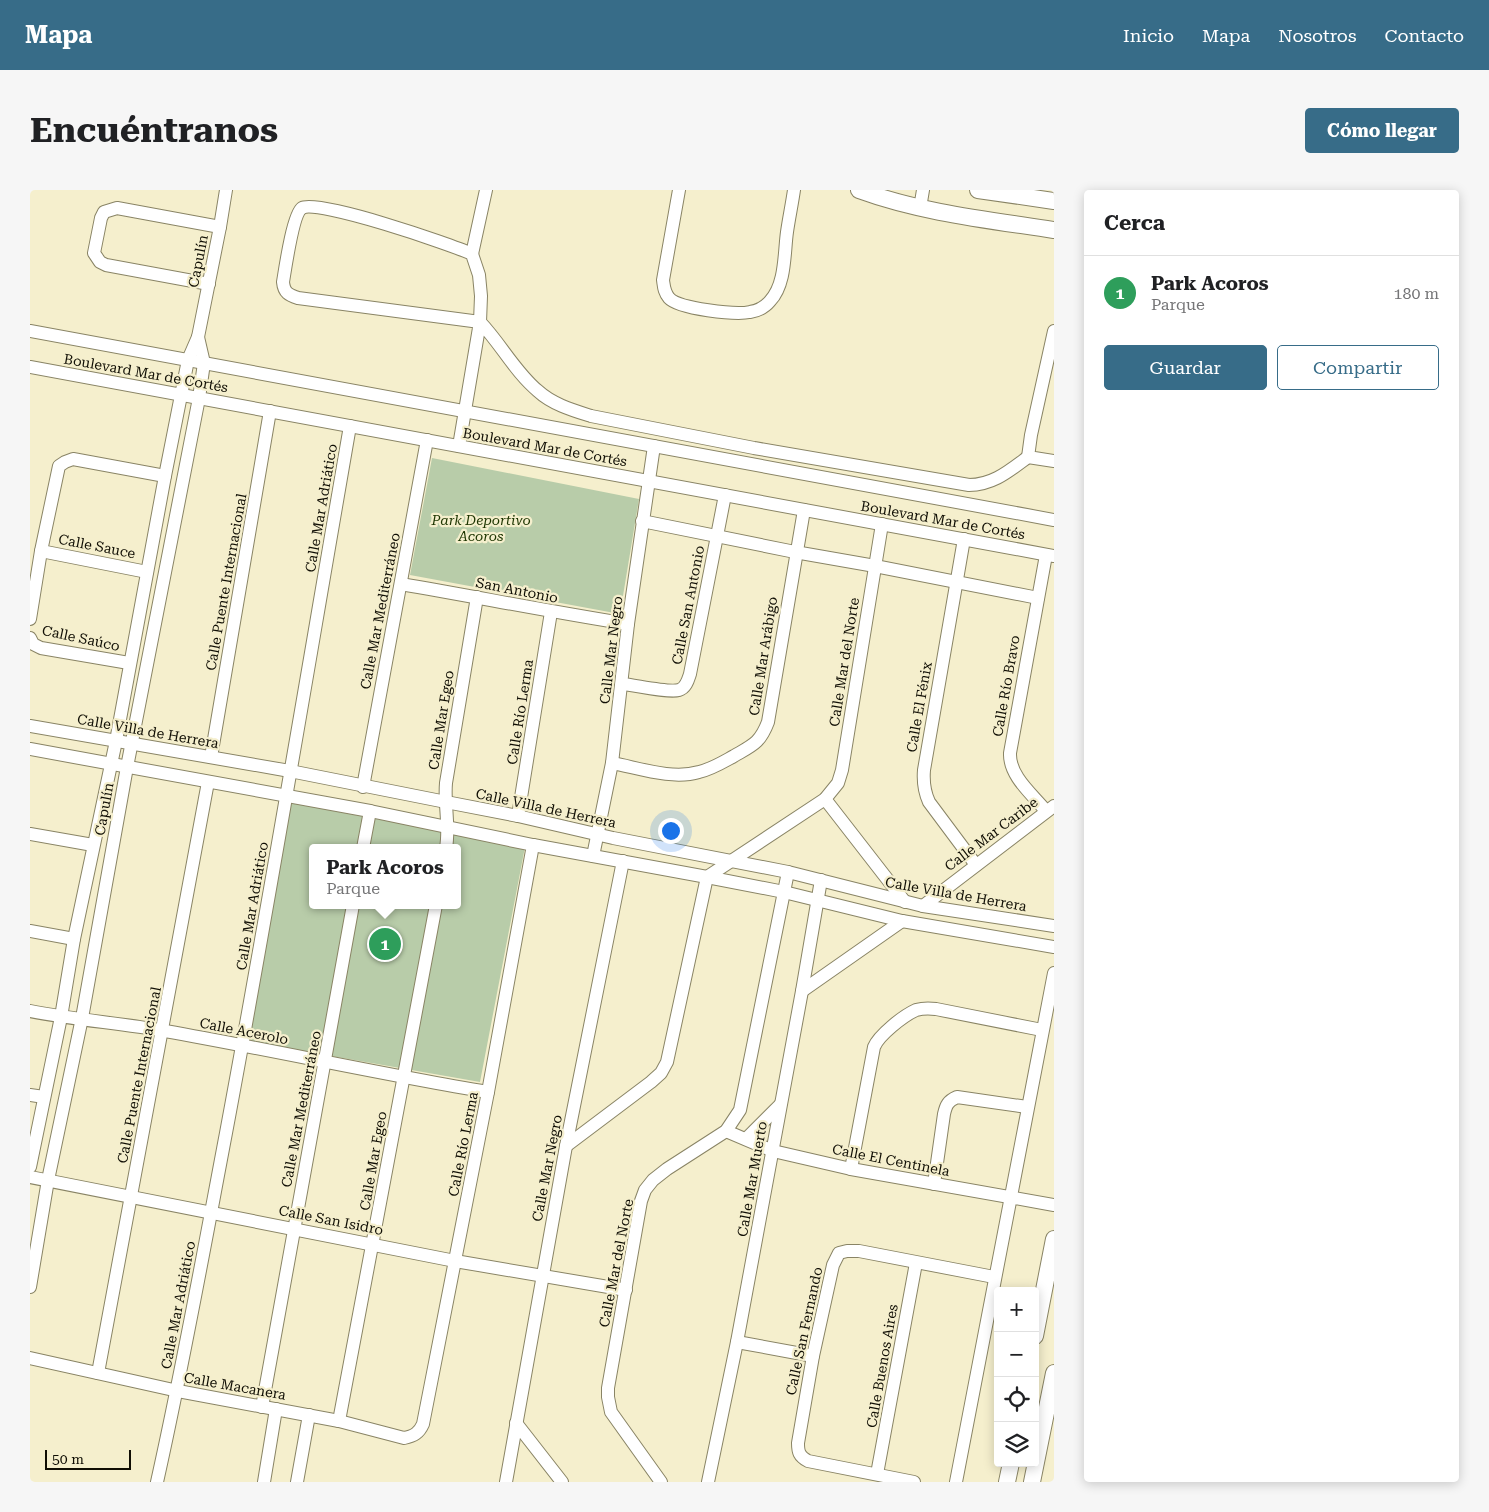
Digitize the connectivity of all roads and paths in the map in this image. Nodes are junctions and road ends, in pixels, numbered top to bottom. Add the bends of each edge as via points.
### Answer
1 (226, 190) edge
2 (486, 190) edge
3 (679, 190) edge
4 (794, 190) edge
5 (859, 190) edge
6 (923, 190) edge
7 (978, 190) edge
8 (1054, 202) edge
9 (920, 208) junction
10 (220, 227) junction
11 (1054, 230) edge
12 (472, 254) junction
13 (209, 284) junction
14 (480, 322) junction
15 (30, 331) edge
16 (1054, 331) edge
17 (198, 337) junction
18 (188, 360) junction
19 (204, 363) junction
20 (30, 367) edge
21 (182, 395) junction
22 (199, 398) junction
23 (270, 411) junction
24 (465, 411) junction
25 (350, 426) junction
26 (427, 440) junction
27 (458, 446) junction
28 (654, 446) junction
29 (1028, 457) junction
30 (1054, 461) edge
31 (165, 476) junction
32 (648, 481) junction
33 (725, 495) junction
34 (804, 510) junction
35 (1054, 520) edge
36 (642, 521) junction
37 (882, 524) junction
38 (717, 536) junction
39 (964, 539) junction
40 (41, 551) junction
41 (795, 552) junction
42 (1050, 555) edge
43 (875, 566) junction
44 (147, 572) junction
45 (957, 582) junction
46 (401, 584) junction
47 (477, 597) junction
48 (1038, 598) junction
49 (551, 612) junction
50 (30, 619) edge
51 (628, 624) junction
52 (30, 638) edge
53 (129, 663) junction
54 (622, 684) junction
55 (30, 726) edge
56 (116, 741) junction
57 (131, 744) junction
58 (30, 749) edge
59 (211, 757) junction
60 (612, 763) junction
61 (110, 764) junction
62 (127, 767) junction
63 (290, 771) junction
64 (208, 782) junction
65 (363, 787) junction
66 (287, 797) junction
67 (825, 799) junction
68 (446, 802) junction
69 (1050, 808) edge
70 (370, 811) junction
71 (518, 816) junction
72 (448, 828) junction
73 (30, 834) edge
74 (598, 834) junction
75 (364, 844) edge
76 (446, 844) edge
77 (93, 845) junction
78 (533, 845) junction
79 (593, 856) junction
80 (623, 861) junction
81 (730, 861) junction
82 (976, 865) junction
83 (788, 872) junction
84 (707, 876) junction
85 (821, 880) junction
86 (784, 892) junction
87 (818, 901) junction
88 (905, 902) junction
89 (923, 906) junction
90 (352, 909) edge
91 (435, 909) edge
92 (902, 921) junction
93 (1054, 926) edge
94 (30, 931) edge
95 (74, 940) junction
96 (1054, 947) edge
97 (1054, 973) edge
98 (802, 991) junction
99 (30, 1011) edge
100 (61, 1017) junction
101 (82, 1018) junction
102 (162, 1030) junction
103 (1042, 1030) junction
104 (242, 1045) junction
105 (325, 1062) junction
106 (403, 1078) junction
107 (488, 1092) junction
108 (30, 1095) edge
109 (44, 1098) junction
110 (780, 1105) junction
111 (1027, 1107) junction
112 (726, 1131) junction
113 (746, 1140) junction
114 (566, 1146) junction
115 (773, 1151) junction
116 (30, 1167) edge
117 (851, 1169) junction
118 (30, 1177) edge
119 (48, 1180) junction
120 (934, 1184) junction
121 (131, 1198) junction
122 (1010, 1198) junction
123 (1054, 1205) edge
124 (211, 1212) junction
125 (294, 1228) junction
126 (1054, 1239) edge
127 (373, 1244) junction
128 (455, 1261) junction
129 (916, 1263) junction
130 (542, 1277) junction
131 (994, 1277) junction
132 (30, 1287) edge
133 (626, 1290) junction
134 (1036, 1332) edge
135 (737, 1342) junction
136 (813, 1356) junction
137 (30, 1358) edge
138 (98, 1373) junction
139 (1054, 1374) edge
140 (178, 1391) junction
141 (262, 1407) junction
142 (276, 1409) junction
143 (309, 1415) junction
144 (339, 1421) junction
145 (516, 1424) junction
146 (404, 1438) joint
147 (1010, 1467) edge
148 (877, 1474) junction
149 (156, 1482) edge
150 (264, 1482) edge
151 (297, 1482) edge
152 (506, 1482) edge
153 (562, 1482) edge
154 (661, 1482) edge
155 (708, 1482) edge
156 (914, 1482) edge
157 (956, 1482) edge
158 (1007, 1482) edge
159 (1032, 1482) edge

1 - 10 street, Capulín
2 - 12 street
3 - 4 street via 663,280 665,291 680,305 736,314 761,308 776,293 782,277
5 - 9 main road
6 - 9 street
7 - 8 main road
9 - 11 main road
10 - 13 street, Capulín
10 - 13 street via 117,208 104,212 94,252 106,265
12 - 14 street via 479,275
12 - 14 street via 434,239 310,206 297,214 283,282 284,290 298,298
13 - 17 street, Capulín
14 - 24 street
14 - 29 street via 539,393 553,402 591,416 969,485 981,485 1004,476
15 - 18 street, Boulevard Mar de Cortés
16 - 29 street
17 - 18 street, Capulín
17 - 19 street, Capulín
18 - 19 street, Boulevard Mar de Cortés
18 - 21 street, Capulín
19 - 22 street, Capulín
19 - 24 street, Boulevard Mar de Cortés
20 - 21 street, Boulevard Mar de Cortés
21 - 22 street, Boulevard Mar de Cortés
21 - 31 street, Capulín
22 - 23 street, Boulevard Mar de Cortés
22 - 57 street, Capulín
23 - 25 street, Boulevard Mar de Cortés
23 - 59 street, Calle Puente Internacional
24 - 27 street
24 - 28 street, Boulevard Mar de Cortés
25 - 26 street, Boulevard Mar de Cortés
25 - 63 street, Calle Mar Adriático
26 - 27 street, Boulevard Mar de Cortés
26 - 46 street, Calle Mar Mediterráneo
27 - 32 street, Boulevard Mar de Cortés
28 - 32 street, Calle Mar Negro
28 - 35 street, Boulevard Mar de Cortés
29 - 30 street
31 - 40 street, Calle Saúco via 73,459 65,462 56,472
31 - 44 street, Capulín
32 - 33 street, Boulevard Mar de Cortés
32 - 36 street, Calle Mar Negro
33 - 34 street, Boulevard Mar de Cortés
33 - 38 street, Calle San Antonio
34 - 37 street, Boulevard Mar de Cortés
34 - 41 street, Calle Mar Arábigo
36 - 38 street
36 - 51 street, Calle Mar Negro
37 - 39 street, Boulevard Mar de Cortés
37 - 43 street, Calle Mar del Norte
38 - 41 street
38 - 54 street, Calle San Antonio via 686,685 680,690 670,690
39 - 42 street, Boulevard Mar de Cortés
39 - 45 street, Calle El Fénix
40 - 44 street, Calle Sauce
40 - 50 street, Calle Saúco
41 - 43 street
41 - 60 street, Calle Mar Arábigo via 768,722 760,740 697,773 676,774
42 - 48 street, Calle Río Bravo
43 - 45 street
43 - 67 street, Calle Mar del Norte via 842,770 838,783
44 - 53 street, Capulín
45 - 48 street
45 - 82 street, Calle El Fénix via 923,783 929,802
46 - 47 street, San Antonio
46 - 65 street, Calle Mar Mediterráneo
47 - 49 street, San Antonio
47 - 68 street, Calle Mar Egeo via 446,784
48 - 69 street, Calle Río Bravo via 1009,763 1013,772
49 - 51 street, San Antonio
49 - 71 street, Calle Río Lerma
51 - 54 street, Calle Mar Negro
52 - 53 street, Calle Saúco via 41,648
53 - 56 street, Capulín
54 - 60 street, Calle Mar Negro
55 - 56 street, Calle Villa de Herrera
56 - 57 street, Calle Villa de Herrera
56 - 61 street, Capulín
57 - 59 street, Calle Villa de Herrera
57 - 62 street, Capulín
58 - 61 street
59 - 63 street, Calle Villa de Herrera
60 - 74 street, Calle Mar Negro
61 - 62 street
61 - 77 street, Capulín
62 - 64 street
62 - 101 street, Capulín
63 - 65 street, Calle Villa de Herrera
63 - 66 street, Calle Mar Adriático
64 - 66 street
64 - 102 street, Calle Puente Internacional
65 - 68 street, Calle Villa de Herrera
66 - 70 street
66 - 104 street, Calle Mar Adriático
67 - 81 street, Calle Mar del Norte
67 - 88 street
68 - 71 street, Calle Villa de Herrera
68 - 72 street, Calle Mar Egeo
69 - 82 street, Calle Mar Caribe
70 - 72 street
70 - 75 street
71 - 74 street, Calle Villa de Herrera
72 - 76 street, Calle Mar Egeo
72 - 78 street
73 - 77 street
74 - 79 street, Calle Mar Negro
74 - 81 street, Calle Villa de Herrera
77 - 95 street, Capulín
78 - 79 street
78 - 107 street, Calle Río Lerma
79 - 80 street
80 - 84 street
80 - 114 street, Calle Mar Negro
81 - 83 street, Calle Villa de Herrera
81 - 84 street, Calle Mar del Norte
82 - 89 street, Calle Mar Caribe
83 - 85 street, Calle Villa de Herrera
83 - 86 street, Calle Mar del Norte
84 - 86 street
84 - 114 street via 667,1062 661,1073
85 - 87 street, Calle Mar Muerto
85 - 88 street, Calle Villa de Herrera
86 - 87 street
86 - 112 street, Calle Mar del Norte via 740,1110
87 - 92 street
87 - 98 street, Calle Mar Muerto
88 - 89 street, Calle Villa de Herrera
89 - 93 street, Calle Villa de Herrera
90 - 105 street, Calle Mar Mediterráneo
91 - 106 street, Calle Mar Egeo
92 - 96 street
92 - 98 street
94 - 95 street
95 - 100 street, Capulín
97 - 103 street
98 - 110 street, Calle Mar Muerto
99 - 100 street
100 - 101 street, Calle Acerolo
100 - 109 street, Capulín
101 - 102 street, Calle Acerolo
101 - 119 street, Capulín
102 - 104 street, Calle Acerolo
102 - 121 street, Calle Puente Internacional
103 - 111 street
103 - 117 street via 936,1009 925,1008 911,1013 883,1034 874,1047
104 - 105 street, Calle Acerolo
104 - 124 street, Calle Mar Adriático
105 - 106 street, Calle Acerolo
105 - 125 street, Calle Mar Mediterráneo
106 - 107 street, Calle Acerolo
106 - 127 street, Calle Mar Egeo
107 - 128 street, Calle Río Lerma
108 - 109 street
109 - 116 street, Capulín
110 - 113 street
110 - 115 street, Calle Mar Muerto
111 - 120 street via 957,1097 950,1100 944,1114
111 - 122 street
112 - 113 street, Calle El Centinela
112 - 133 street, Calle Mar del Norte via 666,1169 645,1190
113 - 115 street, Calle El Centinela
114 - 130 street, Calle Mar Negro
115 - 117 street, Calle El Centinela
115 - 135 street, Calle Mar Muerto
117 - 120 street, Calle El Centinela
118 - 119 street, Calle San Isidro
119 - 121 street, Calle San Isidro
119 - 132 street, Capulín
120 - 122 street, Calle El Centinela
121 - 124 street, Calle San Isidro
121 - 138 street, Calle Puente Internacional
122 - 123 street, Calle El Centinela
122 - 131 street
124 - 125 street, Calle San Isidro
124 - 140 street, Calle Mar Adriático
125 - 127 street, Calle San Isidro
125 - 141 street, Calle Mar Mediterráneo
126 - 134 main road
127 - 128 street, Calle San Isidro
127 - 144 street, Calle Mar Egeo
128 - 130 street, Calle San Isidro
128 - 146 street, Calle Río Lerma via 424,1424 414,1436
129 - 131 street, Calle San Fernando
129 - 136 street, Calle San Fernando via 859,1251 839,1253 833,1264
129 - 148 street, Calle Buenos Aires
130 - 133 street, Calle San Isidro
130 - 145 street, Calle Mar Negro
131 - 157 street
133 - 154 street, Calle Mar del Norte via 608,1388 609,1405
135 - 136 street
135 - 155 street, Calle Mar Muerto
136 - 148 street, Calle San Fernando via 798,1443 801,1458
137 - 138 street, Calle Macanera
138 - 140 street, Calle Macanera
139 - 159 main road
140 - 141 street, Calle Macanera
140 - 149 street, Calle Mar Adriático
141 - 142 street, Calle Macanera
142 - 143 street, Calle Macanera
142 - 150 street
143 - 144 street, Calle Macanera
143 - 151 street
144 - 146 street, Calle Macanera
145 - 152 street, Calle Mar Negro
145 - 153 street
147 - 158 main road
148 - 156 street, Calle San Fernando

